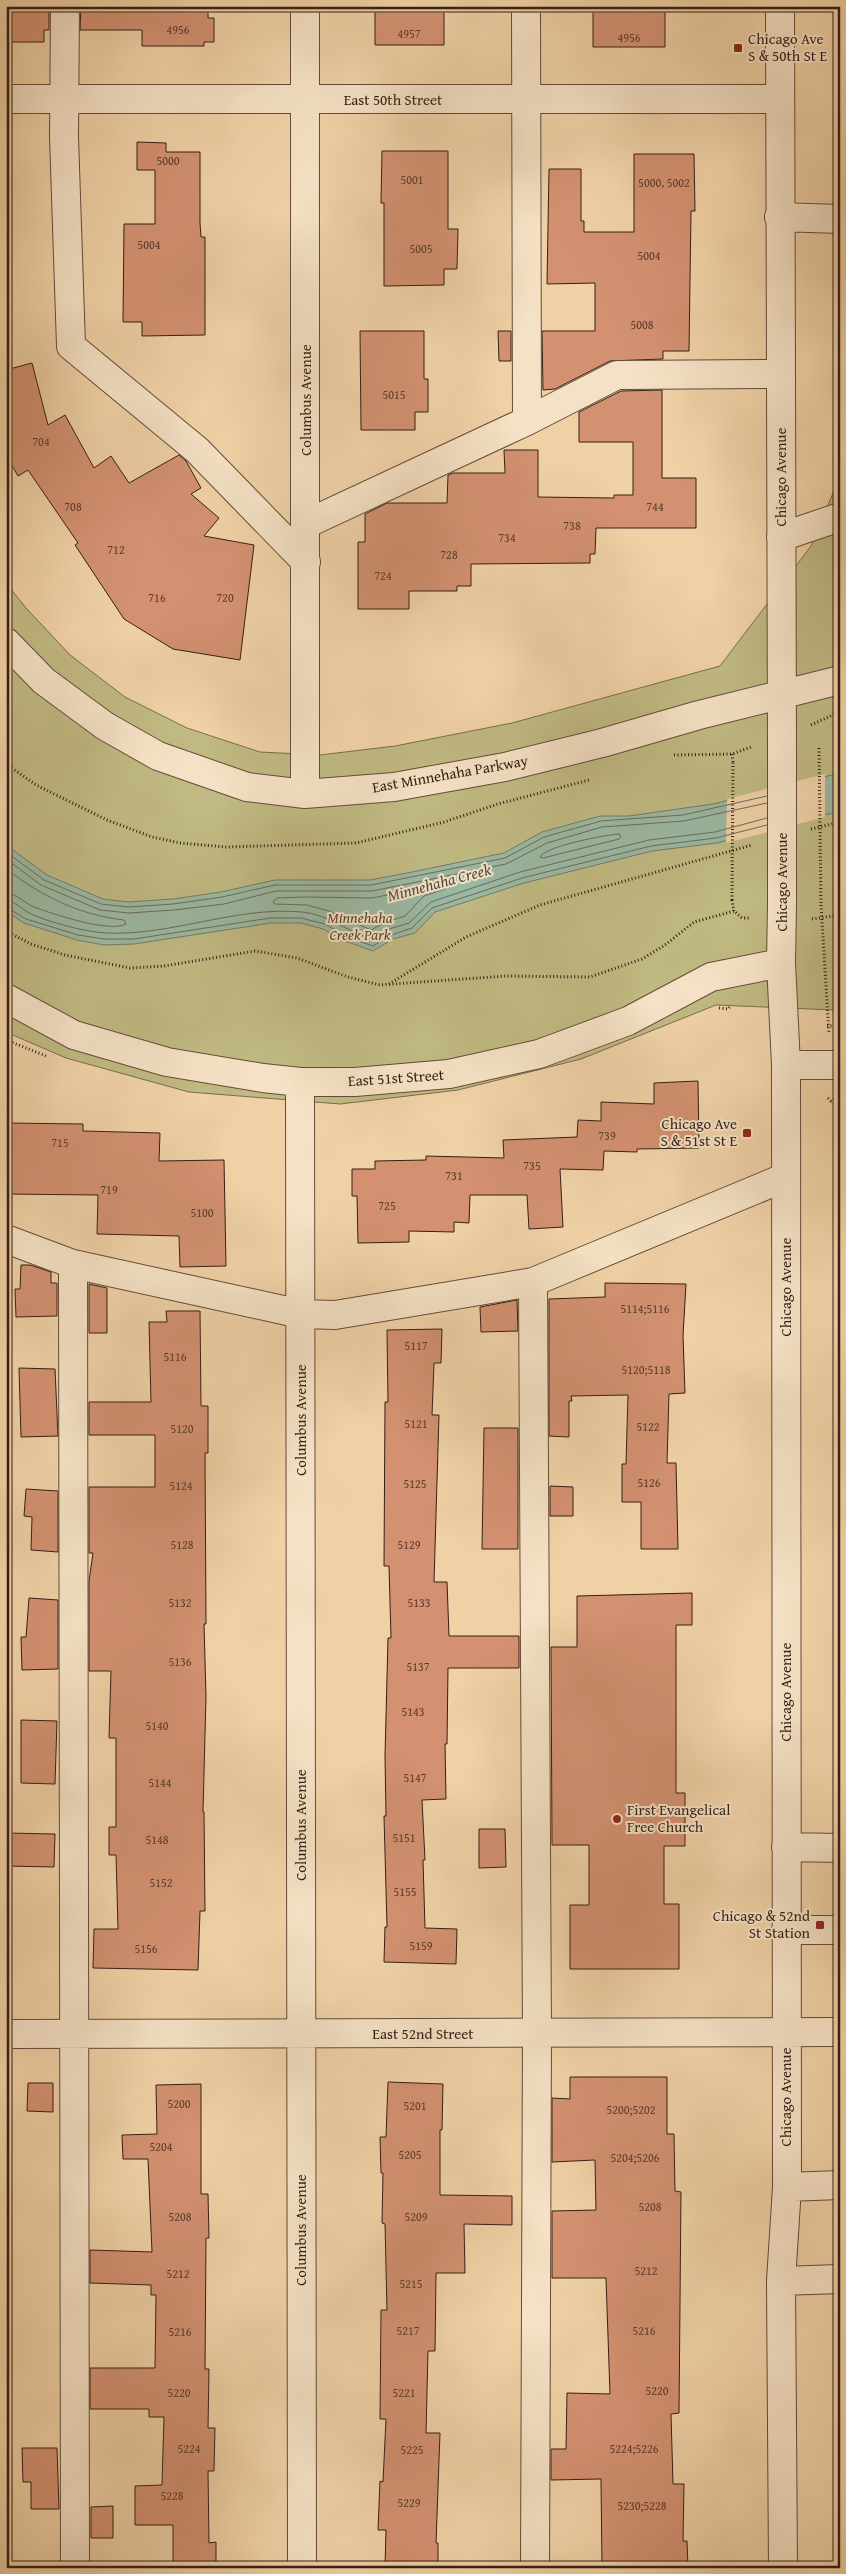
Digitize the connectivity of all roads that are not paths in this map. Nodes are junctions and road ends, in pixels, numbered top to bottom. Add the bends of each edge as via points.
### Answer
1 (65, 6) edge
2 (305, 6) edge
3 (526, 6) edge
4 (780, 6) edge
5 (6, 99) edge
6 (64, 99) junction
7 (779, 99) junction
8 (306, 100) junction
9 (526, 100) junction
10 (779, 217) junction
11 (840, 219) edge
12 (780, 374) junction
13 (527, 421) junction
14 (840, 518) edge
15 (306, 524) junction
16 (780, 537) junction
17 (306, 562) junction
18 (6, 642) edge
19 (840, 680) edge
20 (781, 694) junction
21 (305, 794) junction
22 (781, 962) junction
23 (6, 998) edge
24 (786, 1065) junction
25 (840, 1065) edge
26 (300, 1082) junction
27 (786, 1177) junction
28 (6, 1239) edge
29 (73, 1264) junction
30 (533, 1282) junction
31 (301, 1314) junction
32 (786, 1847) junction
33 (840, 1848) edge
34 (786, 1930) junction
35 (840, 1930) edge
36 (786, 2032) junction
37 (840, 2032) edge
38 (301, 2033) junction
39 (537, 2033) junction
40 (6, 2034) edge
41 (74, 2034) junction
42 (840, 2185) edge
43 (787, 2187) junction
44 (840, 2280) edge
45 (781, 2281) junction
46 (75, 2568) edge
47 (302, 2568) edge
48 (535, 2568) edge
49 (783, 2568) edge

1 - 6 street
2 - 8 street, Columbus Avenue
3 - 9 street
4 - 7 street, Chicago Avenue
5 - 6 street, East 50th Street
6 - 8 street, East 50th Street
6 - 17 street via 71,346 197,450
7 - 9 street, East 50th Street
7 - 10 street, Chicago Avenue
8 - 9 street, East 50th Street
8 - 15 street, Columbus Avenue
9 - 13 street
10 - 11 street
10 - 12 street, Chicago Avenue
12 - 13 street via 617,375
12 - 16 street, Chicago Avenue
13 - 15 street
14 - 16 street
15 - 17 street, Columbus Avenue
16 - 20 street, Chicago Avenue
17 - 21 street, Columbus Avenue
18 - 21 street, East Minnehaha Parkway via 44,681 105,726 158,756 247,787
19 - 20 street, East Minnehaha Parkway
20 - 21 street, East Minnehaha Parkway via 505,767 394,787
20 - 22 street, Chicago Avenue, bridge
22 - 24 street, Chicago Avenue
22 - 26 street, East 51st Street via 712,977 628,1022 539,1054 449,1074 355,1082
23 - 26 street, East 51st Street via 74,1035 168,1062
24 - 25 street
24 - 27 street, Chicago Avenue
26 - 31 street, Columbus Avenue
27 - 30 street
27 - 32 street, Chicago Avenue
28 - 29 street
29 - 31 street
29 - 41 street
30 - 31 street via 335,1314
30 - 39 street
31 - 38 street, Columbus Avenue
32 - 33 street
32 - 34 street, Chicago Avenue
34 - 35 street
34 - 36 street, Chicago Avenue
36 - 37 street, East 52nd Street
36 - 39 street, East 52nd Street
36 - 43 street, Chicago Avenue
38 - 39 street, East 52nd Street
38 - 41 street, East 52nd Street
38 - 47 street, Columbus Avenue
39 - 48 street
40 - 41 street, East 52nd Street
41 - 46 street
42 - 43 street
43 - 45 street, Chicago Avenue
44 - 45 street
45 - 49 street, Chicago Avenue

